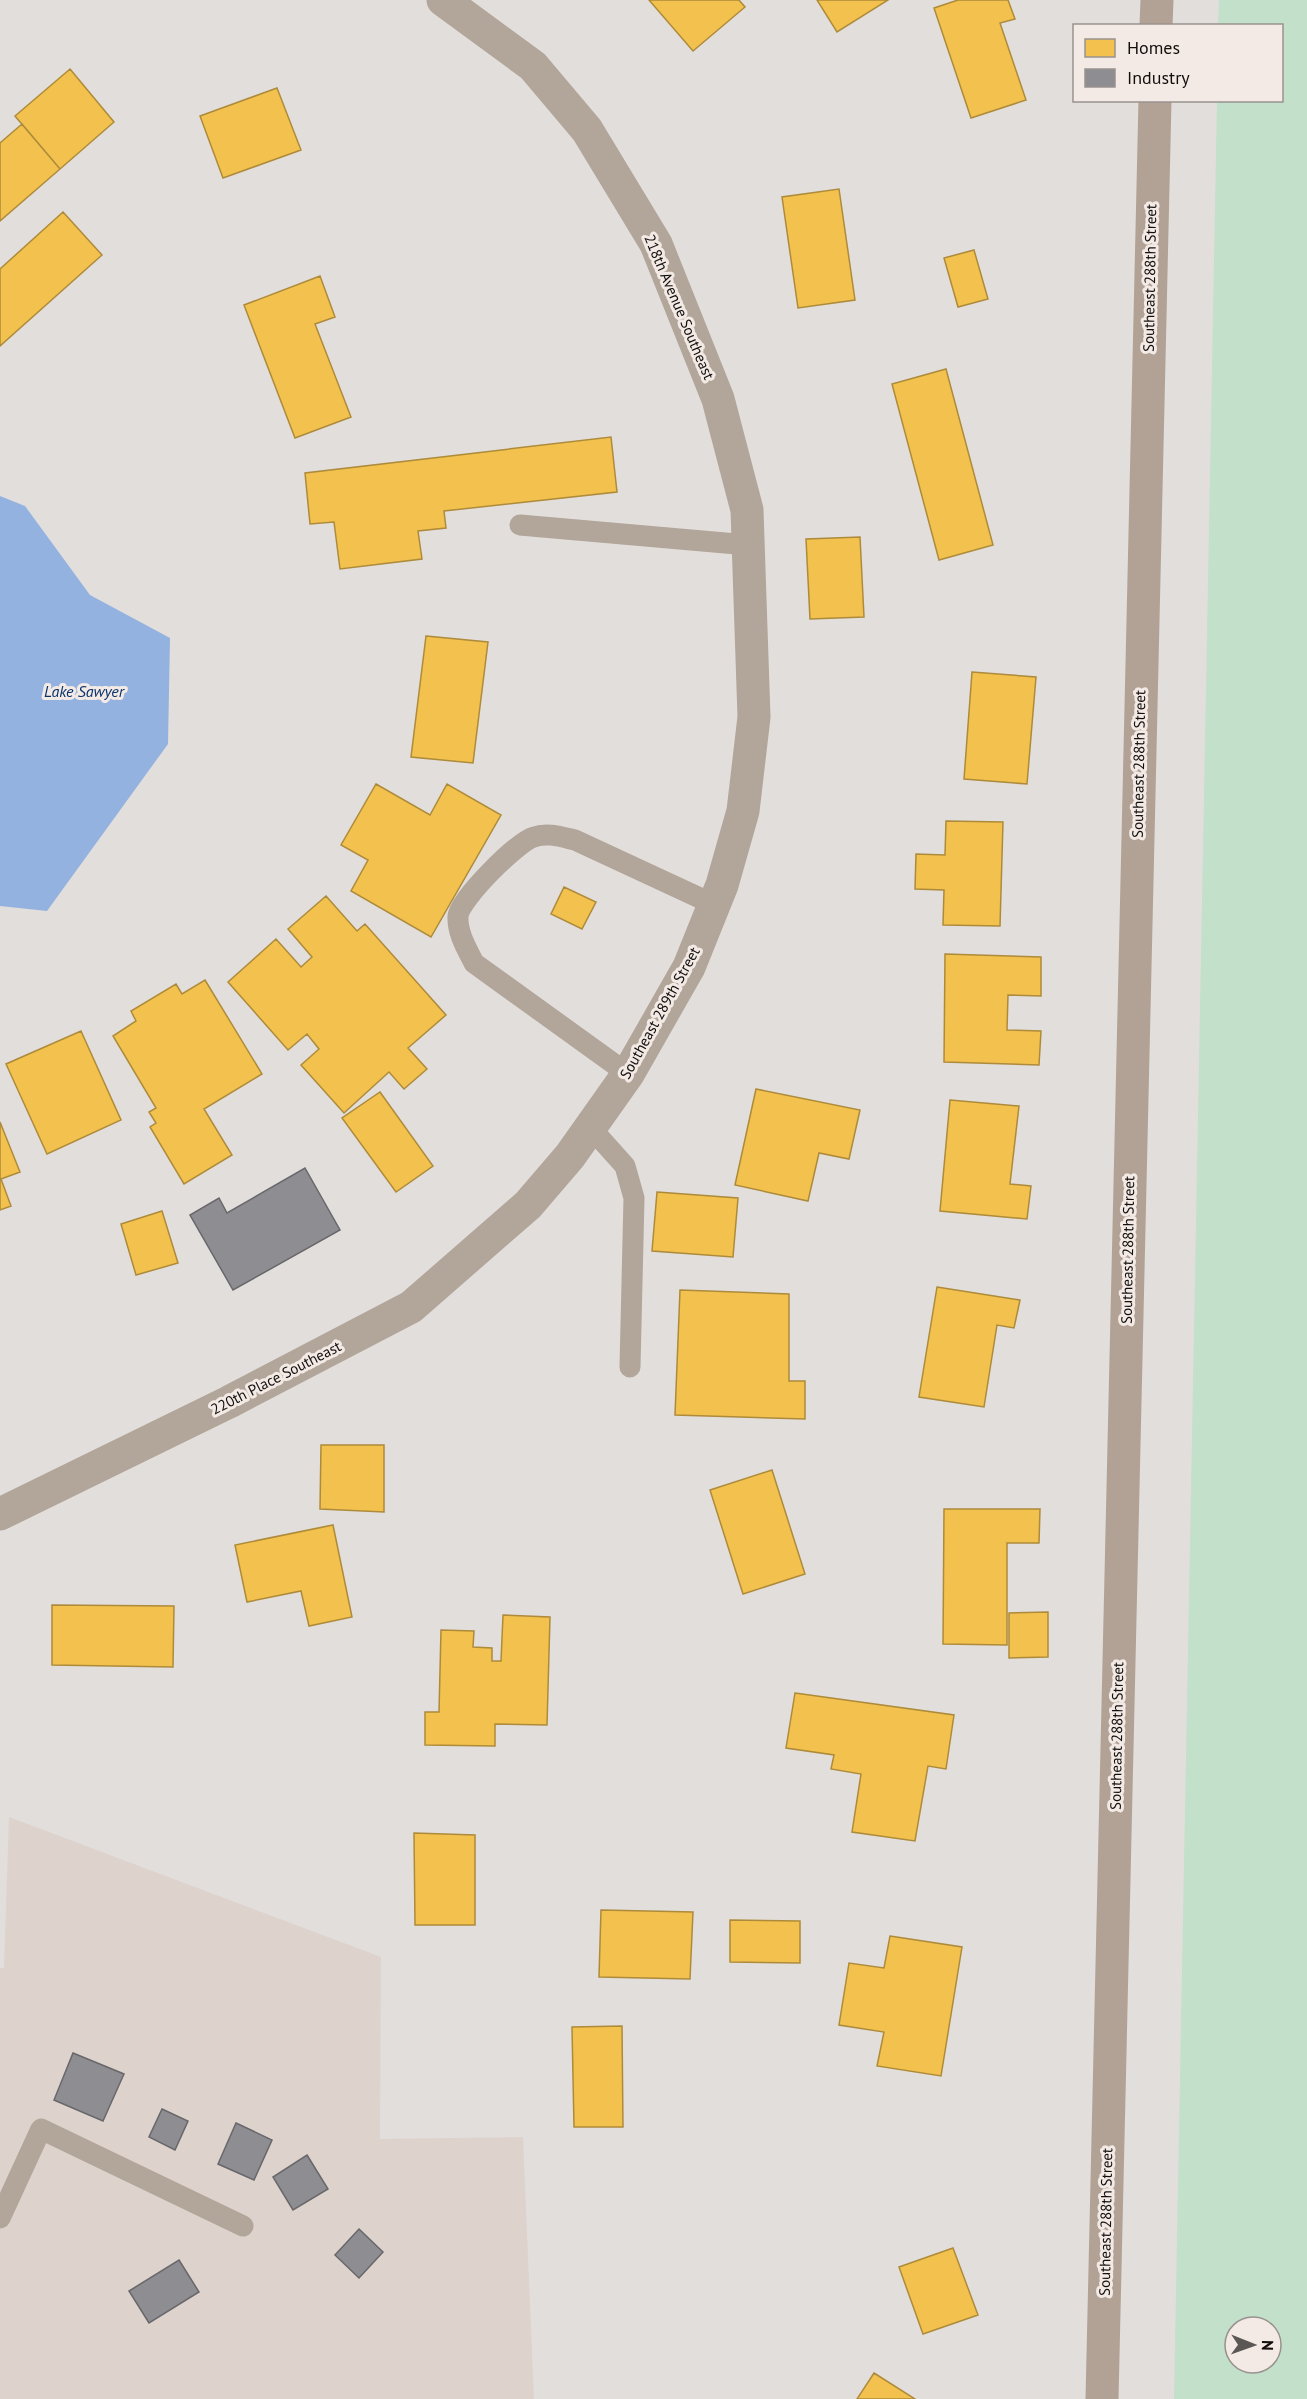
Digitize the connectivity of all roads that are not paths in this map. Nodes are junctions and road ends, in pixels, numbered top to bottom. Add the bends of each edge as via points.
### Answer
1 (443, 0) edge
2 (1157, 0) edge
3 (1156, 24) edge
4 (1155, 102) edge
5 (747, 510) joint
6 (520, 525) dead end
7 (748, 545) junction
8 (715, 904) junction
9 (628, 1074) junction
10 (590, 1127) junction
11 (528, 1205) joint
12 (630, 1367) dead end
13 (0, 1514) edge
14 (0, 2218) edge
15 (243, 2226) dead end
16 (1102, 2399) edge

1 - 5 street, 218th Avenue Southeast via 533,66 587,130 650,234 718,399
2 - 3 street
4 - 16 street, Southeast 288th Street
5 - 7 street, Southeast 289th Street
6 - 7 lane
7 - 8 street, Southeast 289th Street via 754,717 742,811
8 - 9 street, Southeast 289th Street via 689,967
8 - 9 lane via 575,840 550,835 533,837 511,852 463,903 458,915 461,937 474,963
9 - 10 street, Southeast 289th Street
10 - 11 street, Southeast 289th Street
10 - 12 lane via 625,1166 634,1198
11 - 13 street, 220th Place Southeast via 411,1307
14 - 15 lane via 41,2129

